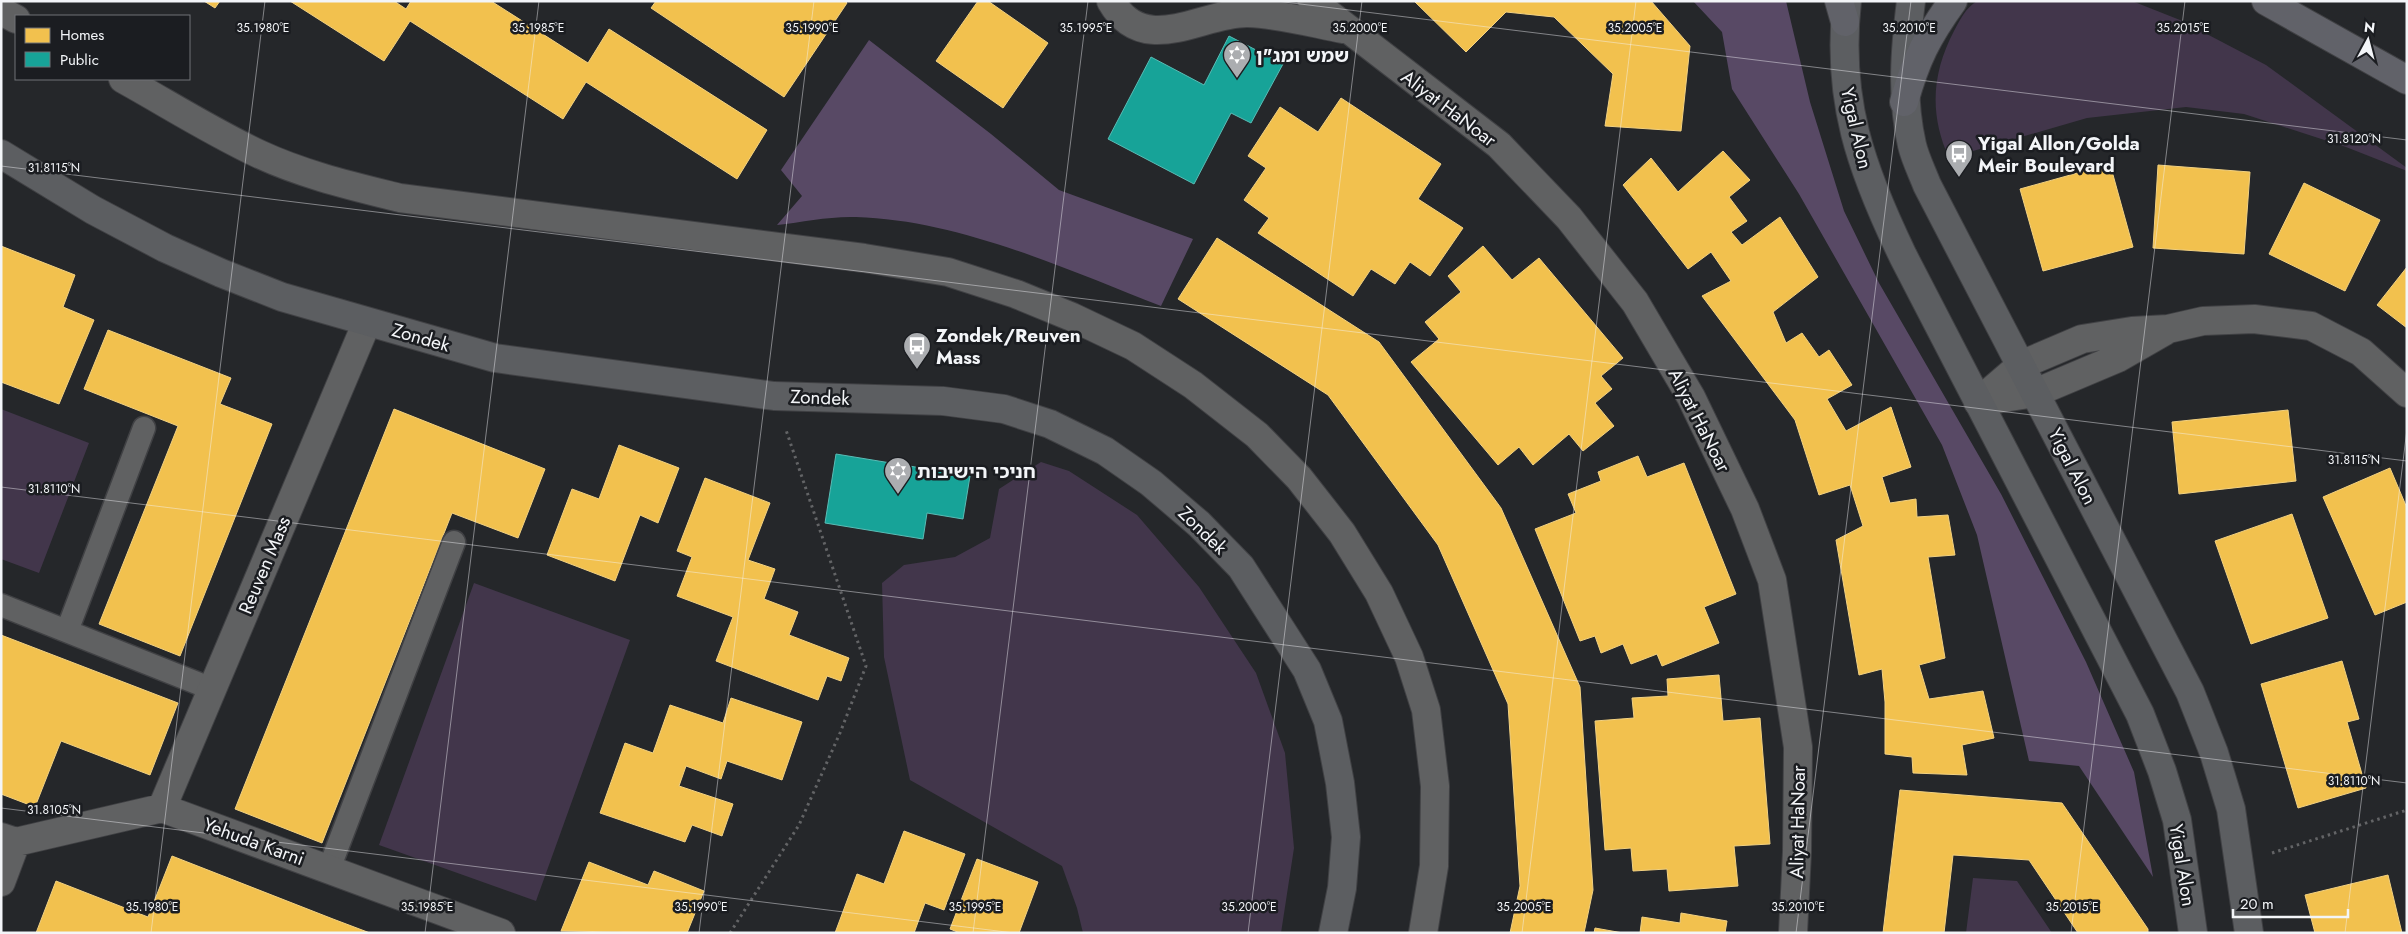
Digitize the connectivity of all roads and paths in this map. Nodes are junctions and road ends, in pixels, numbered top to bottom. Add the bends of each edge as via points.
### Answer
1 (1111, 1) edge
2 (1312, 1) edge
3 (1911, 1) edge
4 (1953, 1) edge
5 (2266, 1) edge
6 (1844, 8) edge
7 (1, 11) edge
8 (15, 18) edge
9 (1349, 31) junction
10 (125, 80) edge
11 (2407, 80) edge
12 (1904, 102) junction
13 (1, 154) edge
14 (366, 322) junction
15 (2168, 329) junction
16 (2021, 365) junction
17 (2407, 392) edge
18 (2035, 393) junction
19 (774, 396) junction
20 (1978, 402) junction
21 (144, 428) dead end
22 (454, 542) dead end
23 (1, 605) edge
24 (67, 632) junction
25 (212, 689) junction
26 (162, 808) junction
27 (2407, 810) edge
28 (8, 840) edge
29 (2238, 864) junction
30 (330, 869) junction
31 (1, 882) edge
32 (501, 933) edge
33 (730, 933) edge
34 (1333, 933) edge
35 (1423, 933) edge
36 (1793, 933) edge
37 (2193, 933) edge
38 (2249, 933) edge

1 - 9 street, Aliyat HaNoar via 1126,19 1142,28 1173,30 1246,13 1269,14
2 - 9 street, Aliyat HaNoar
3 - 12 street, Yigal Alon
4 - 12 main road via 1932,29 1915,64
5 - 11 main road
6 - 20 street, Yigal Alon via 1844,69 1850,113 1862,161 1879,206
7 - 8 street
9 - 36 street, Aliyat HaNoar via 1499,145 1569,218 1635,302 1692,397 1745,509 1772,580 1798,747
10 - 35 street via 259,154 349,186 400,198 864,258 948,272 1016,294 1133,346 1257,434 1299,478 1342,533 1379,593 1409,657 1426,710 1435,786 1434,866
12 - 16 street, Yigal Alon via 1912,146 1927,185
13 - 14 street, Zondek via 93,210 165,248 282,298
14 - 19 street, Zondek via 495,358
14 - 25 street, Reuven Mass
15 - 16 street via 2082,339
15 - 17 street via 2203,321 2254,318 2311,326 2361,352
15 - 18 street via 2118,358
16 - 18 street, Yigal Alon
16 - 20 street
18 - 20 street
18 - 29 street, Yigal Alon via 2190,692 2231,809
19 - 33 path via 866,666 799,825
19 - 34 street, Zondek via 943,401 1004,409 1050,424 1105,451 1151,483 1199,524 1241,568 1276,619 1307,670 1328,721 1346,837 1342,888
20 - 37 street, Yigal Alon via 2140,714 2177,820
21 - 24 lane
22 - 30 lane
23 - 24 lane
24 - 25 lane
25 - 26 street, Reuven Mass
26 - 28 street
26 - 30 street, Yehuda Karni
27 - 29 path
28 - 31 street
29 - 38 street, Yigal Alon
30 - 32 street, Yehuda Karni

